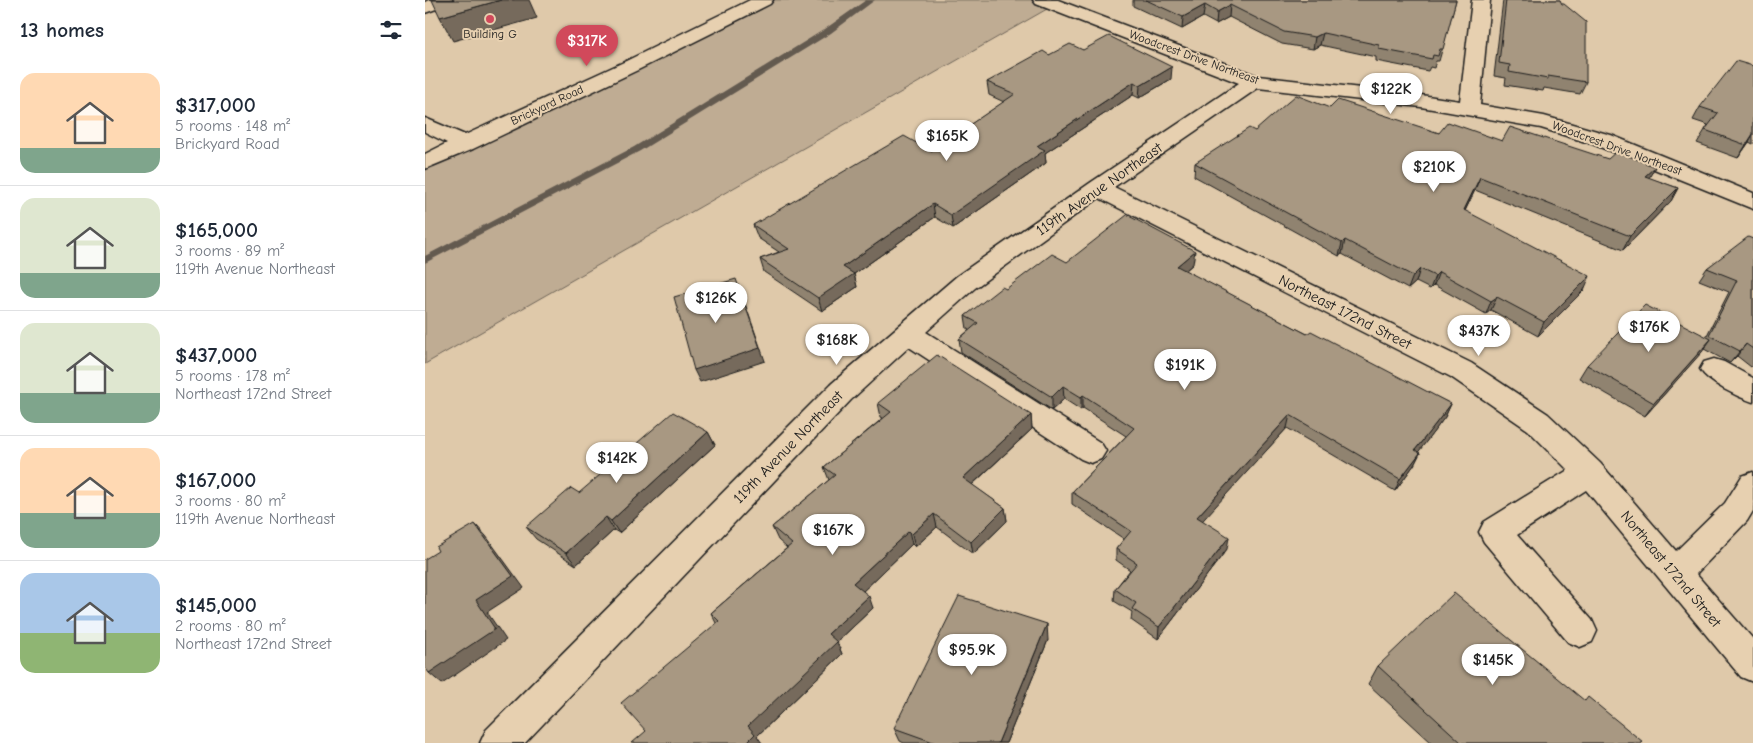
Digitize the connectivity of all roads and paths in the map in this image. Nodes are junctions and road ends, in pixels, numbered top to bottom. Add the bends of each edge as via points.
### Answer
1 (444, 0) edge
2 (764, 0) edge
3 (1481, 0) edge
4 (1053, 2) edge
5 (425, 8) edge
6 (1254, 82) junction
7 (1469, 109) junction
8 (425, 124) edge
9 (465, 144) junction
10 (425, 162) edge
11 (1098, 188) junction
12 (1753, 202) edge
13 (908, 333) junction
14 (1715, 369) dead end
15 (1753, 391) edge
16 (1091, 451) dead end
17 (1589, 472) junction
18 (1753, 485) edge
19 (1675, 574) junction
20 (1580, 631) dead end
21 (1753, 665) edge
22 (499, 743) edge

1 - 5 street
2 - 9 street, Brickyard Road
3 - 7 street
4 - 6 street, Woodcrest Drive Northeast
6 - 7 street, Woodcrest Drive Northeast
6 - 11 street, 119th Avenue Northeast
7 - 12 street, Woodcrest Drive Northeast via 1544,122 1603,140
8 - 9 street
9 - 10 street, Brickyard Road
11 - 13 street, 119th Avenue Northeast via 966,282
11 - 17 street, Northeast 172nd Street via 1461,370 1538,422
13 - 16 street
13 - 22 street, 119th Avenue Northeast via 841,392
14 - 15 street
17 - 19 street, Northeast 172nd Street
17 - 20 street via 1495,532
18 - 19 street via 1737,512
19 - 21 street, Northeast 172nd Street

